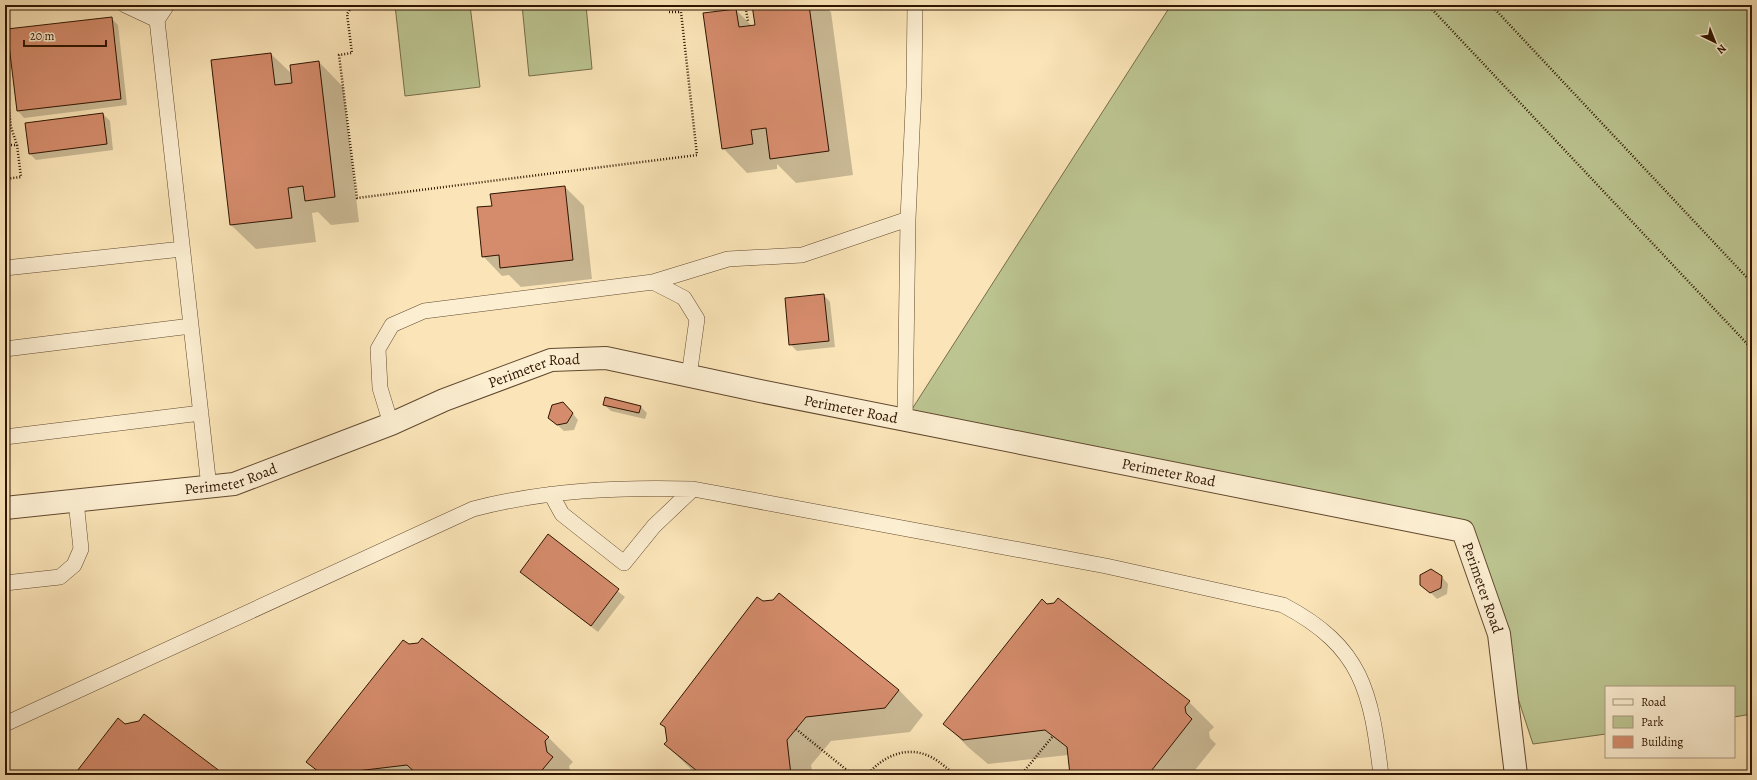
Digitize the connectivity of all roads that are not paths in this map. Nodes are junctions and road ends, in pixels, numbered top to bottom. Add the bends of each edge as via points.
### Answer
1 (125, 5) edge
2 (167, 5) edge
3 (915, 5) edge
4 (157, 20) junction
5 (908, 219) junction
6 (182, 249) junction
7 (5, 268) edge
8 (653, 282) junction
9 (191, 326) junction
10 (5, 349) edge
11 (689, 376) junction
12 (201, 413) junction
13 (905, 420) junction
14 (390, 424) junction
15 (5, 437) edge
16 (209, 487) junction
17 (693, 489) junction
18 (551, 494) junction
19 (76, 501) junction
20 (5, 508) edge
21 (5, 583) edge
22 (5, 724) edge
23 (1381, 775) edge
24 (1516, 775) edge

1 - 4 lane
2 - 4 lane
3 - 5 lane
4 - 6 lane
5 - 8 lane via 802,255 728,259
5 - 13 lane
6 - 7 lane
6 - 9 lane
8 - 11 lane via 684,298 697,319
8 - 14 lane via 424,311 392,325 378,349 380,388
9 - 10 lane
9 - 12 lane
11 - 13 street, Perimeter Road
11 - 14 street, Perimeter Road via 606,358 551,360 444,400
12 - 15 lane
12 - 16 lane
13 - 24 street, Perimeter Road via 1463,531 1499,634
14 - 16 street, Perimeter Road via 234,484
16 - 19 street, Perimeter Road
17 - 18 lane via 626,487
17 - 18 lane via 654,526 624,563 562,514
17 - 23 lane via 1106,566 1283,605 1308,618 1330,636 1363,682 1374,717
18 - 22 lane via 509,499 473,508
19 - 20 street, Perimeter Road
19 - 21 lane via 81,549 74,565 60,577

